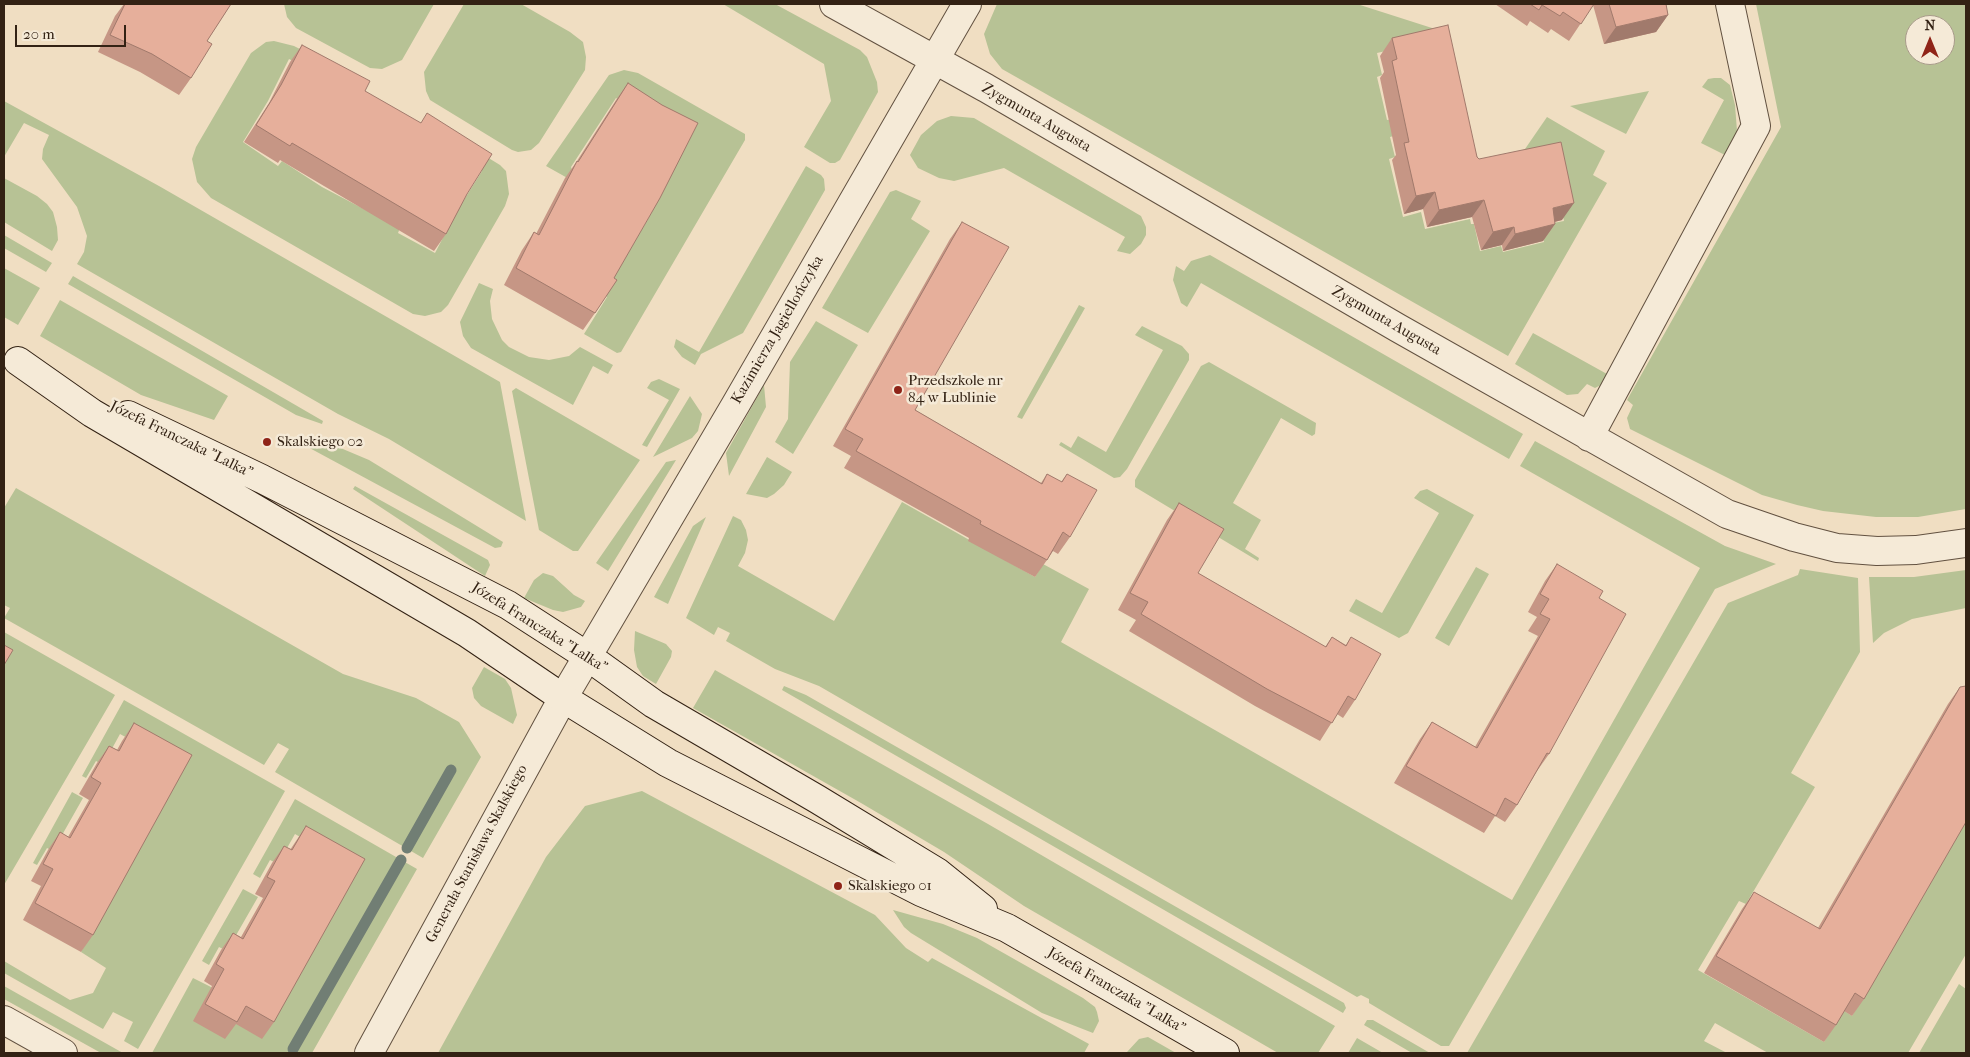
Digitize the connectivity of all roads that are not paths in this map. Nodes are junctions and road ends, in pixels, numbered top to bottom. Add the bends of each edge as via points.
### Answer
1 (834, 4) edge
2 (967, 4) edge
3 (1730, 4) edge
4 (935, 59) junction
5 (11, 356) edge
6 (1589, 437) junction
7 (1966, 544) edge
8 (587, 656) junction
9 (563, 698) junction
10 (1007, 928) junction
11 (4, 1020) edge
12 (63, 1053) edge
13 (369, 1053) edge
14 (1225, 1053) edge

1 - 4 street, Zygmunta Augusta
2 - 4 street, Kazimierza Jagiellończyka
3 - 6 street via 1756,126
4 - 6 street, Zygmunta Augusta
4 - 8 street, Kazimierza Jagiellończyka
5 - 8 street, Józefa Franczaka "Lalka" via 488,594
5 - 9 street, Józefa Franczaka "Lalka" via 92,413 467,633
6 - 7 street, Zygmunta Augusta via 1727,514 1794,537 1837,548 1877,551
8 - 9 street, Generała Stanisława Skalskiego
8 - 10 street, Józefa Franczaka "Lalka" via 654,704 937,872
9 - 10 street, Józefa Franczaka "Lalka" via 692,776 921,892
9 - 13 street, Generała Stanisława Skalskiego
10 - 14 street, Józefa Franczaka "Lalka"
11 - 12 street

